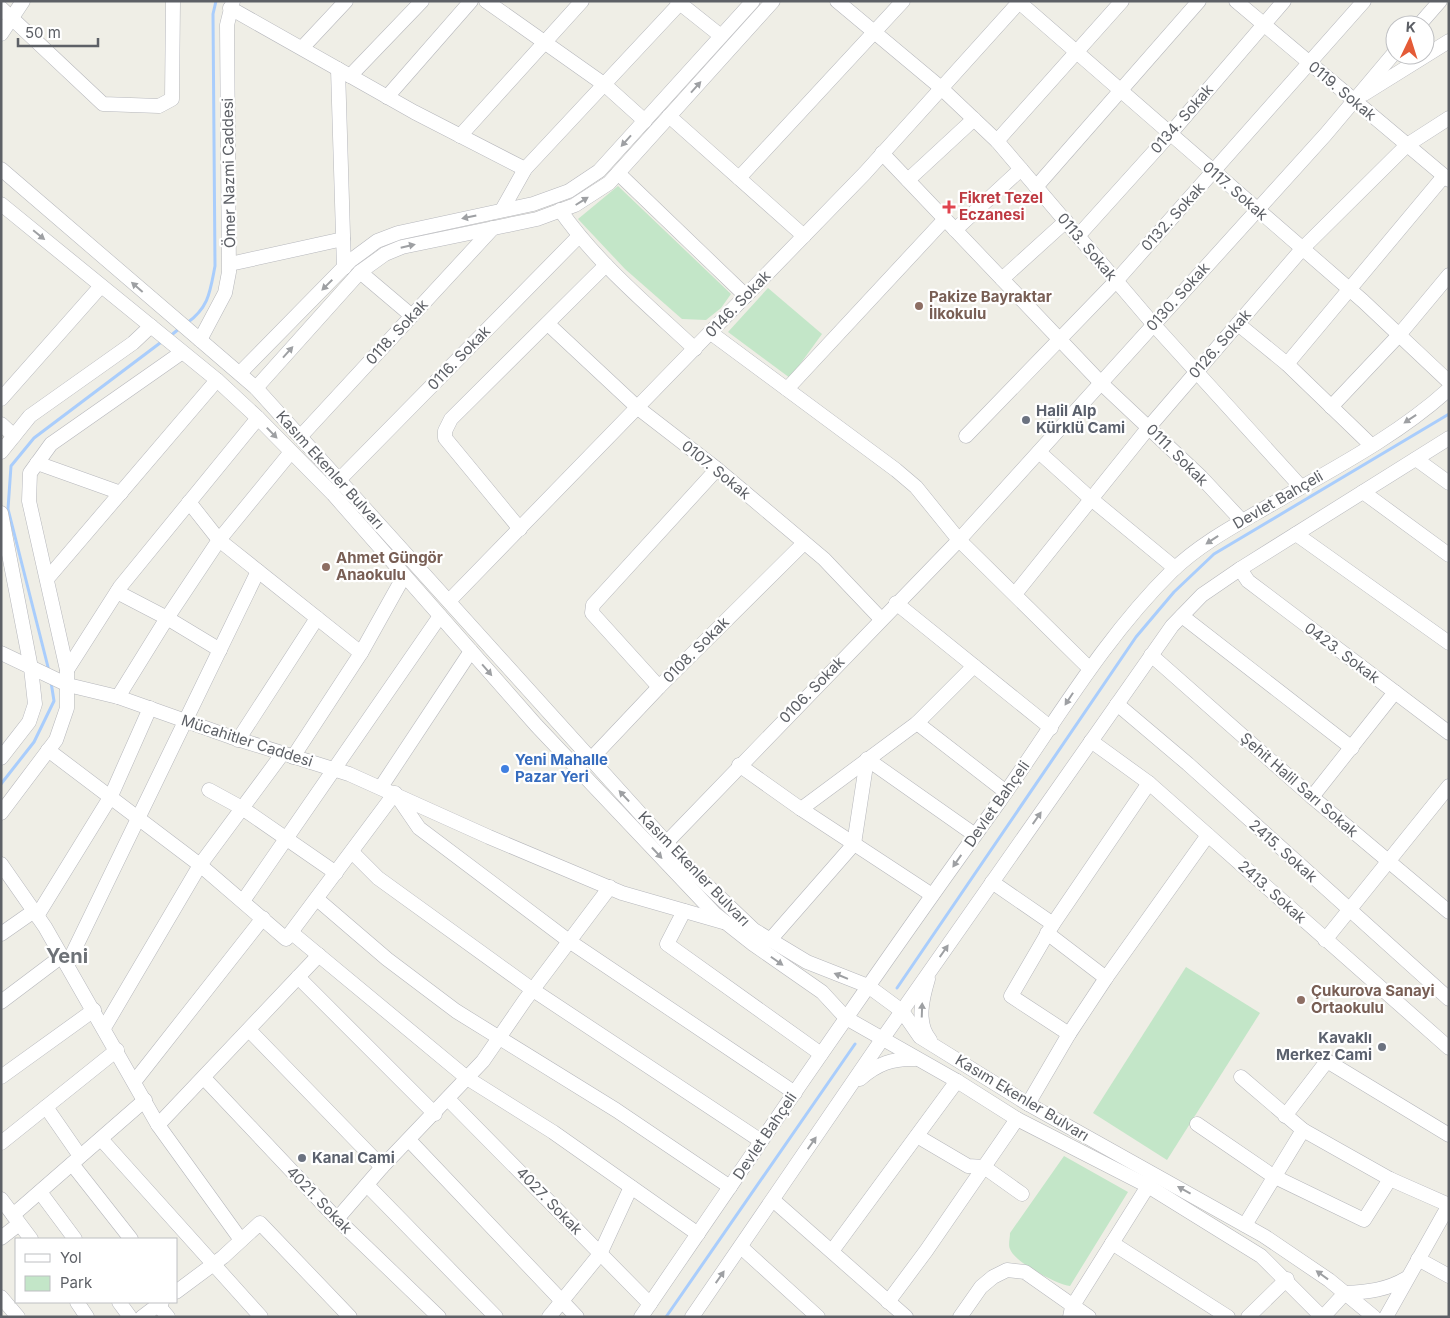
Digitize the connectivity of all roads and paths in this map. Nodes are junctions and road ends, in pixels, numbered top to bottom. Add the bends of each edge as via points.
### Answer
1 (23, 1) edge
2 (173, 1) edge
3 (346, 1) edge
4 (422, 1) edge
5 (471, 1) edge
6 (582, 1) edge
7 (753, 1) edge
8 (773, 1) edge
9 (837, 1) edge
10 (903, 1) edge
11 (1122, 1) edge
12 (1199, 1) edge
13 (1236, 1) edge
14 (1284, 1) edge
15 (1364, 1) edge
16 (1440, 1) edge
17 (491, 2) edge
18 (680, 2) edge
19 (1020, 2) edge
20 (232, 4) edge
21 (1, 8) edge
22 (1428, 15) edge
23 (12, 18) junction
24 (1263, 24) junction
25 (874, 33) junction
26 (1, 34) edge
27 (721, 36) junction
28 (544, 41) junction
29 (1449, 41) edge
30 (302, 48) junction
31 (1077, 53) junction
32 (1308, 62) junction
33 (1385, 64) edge
34 (338, 68) junction
35 (350, 76) junction
36 (605, 85) junction
37 (940, 87) junction
38 (1120, 90) junction
39 (387, 97) junction
40 (1353, 101) junction
41 (669, 116) junction
42 (1449, 118) edge
43 (974, 119) junction
44 (645, 121) junction
45 (1170, 134) junction
46 (460, 136) junction
47 (997, 141) junction
48 (1407, 145) junction
49 (882, 154) junction
50 (1, 169) edge
51 (525, 169) junction
52 (1021, 169) junction
53 (1213, 172) junction
54 (618, 173) junction
55 (739, 178) junction
56 (1447, 178) edge
57 (908, 180) junction
58 (1036, 187) junction
59 (1, 204) edge
60 (502, 210) junction
61 (560, 210) junction
62 (1257, 210) junction
63 (945, 220) junction
64 (1066, 221) junction
65 (493, 228) junction
66 (955, 230) junction
67 (579, 236) junction
68 (804, 236) junction
69 (1078, 236) junction
70 (343, 240) junction
71 (1302, 249) junction
72 (230, 264) junction
73 (606, 265) junction
74 (344, 268) junction
75 (360, 272) junction
76 (1449, 275) edge
77 (1002, 279) junction
78 (1116, 281) junction
79 (101, 286) junction
80 (1350, 290) junction
81 (746, 296) junction
82 (412, 316) junction
83 (548, 324) junction
84 (1238, 324) junction
85 (1154, 325) junction
86 (155, 329) junction
87 (711, 333) junction
88 (1399, 335) junction
89 (198, 338) junction
90 (1060, 340) junction
91 (695, 349) junction
92 (178, 350) junction
93 (1287, 364) junction
94 (1196, 372) junction
95 (240, 373) junction
96 (217, 380) junction
97 (1449, 382) edge
98 (1102, 384) junction
99 (256, 388) junction
100 (787, 389) junction
101 (1449, 389) edge
102 (1, 399) edge
103 (1332, 407) junction
104 (638, 408) junction
105 (258, 418) junction
106 (1, 424) edge
107 (1149, 427) junction
108 (14, 436) junction
109 (966, 436) dead end
110 (300, 437) junction
111 (1449, 438) edge
112 (1371, 445) junction
113 (1, 452) edge
114 (291, 452) junction
115 (1039, 452) junction
116 (1416, 459) junction
117 (38, 463) junction
118 (717, 468) junction
119 (339, 480) junction
120 (1449, 483) edge
121 (1301, 487) junction
122 (1363, 492) junction
123 (121, 493) junction
124 (1090, 498) junction
125 (189, 502) junction
126 (1, 513) edge
127 (1242, 521) junction
128 (520, 529) junction
129 (1296, 534) junction
130 (219, 540) junction
131 (959, 540) junction
132 (804, 543) junction
133 (1449, 555) edge
134 (1175, 568) junction
135 (1240, 569) junction
136 (258, 571) junction
137 (404, 576) junction
138 (47, 579) junction
139 (117, 592) junction
140 (1015, 594) junction
141 (450, 600) junction
142 (896, 603) junction
143 (440, 616) junction
144 (1182, 616) junction
145 (167, 618) junction
146 (317, 618) junction
147 (881, 619) junction
148 (1449, 643) edge
149 (220, 650) junction
150 (470, 651) junction
151 (1, 653) edge
152 (361, 653) junction
153 (1151, 655) junction
154 (974, 666) junction
155 (31, 668) junction
156 (1089, 668) junction
157 (67, 670) junction
158 (68, 685) junction
159 (659, 687) junction
160 (1395, 692) junction
161 (118, 697) junction
162 (1117, 704) junction
163 (150, 708) junction
164 (185, 721) junction
165 (917, 723) junction
166 (1050, 728) junction
167 (1449, 733) edge
168 (238, 740) junction
169 (1091, 741) junction
170 (1352, 748) junction
171 (48, 750) junction
172 (288, 755) junction
173 (1, 758) edge
174 (867, 759) junction
175 (590, 760) junction
176 (739, 765) junction
177 (336, 770) junction
178 (1149, 783) junction
179 (1449, 786) edge
180 (381, 787) junction
181 (209, 790) dead end
182 (1006, 792) junction
183 (395, 793) junction
184 (111, 796) junction
185 (1312, 797) junction
186 (242, 808) junction
187 (801, 809) junction
188 (1, 813) edge
189 (139, 818) junction
190 (975, 835) junction
191 (1208, 835) junction
192 (287, 840) junction
193 (667, 842) junction
194 (854, 844) junction
195 (352, 852) junction
196 (1388, 861) junction
197 (1, 864) edge
198 (200, 865) junction
199 (336, 873) junction
200 (992, 882) junction
201 (610, 887) junction
202 (932, 895) junction
203 (317, 899) junction
204 (243, 901) junction
205 (684, 911) junction
206 (1350, 911) junction
207 (1449, 912) edge
208 (36, 914) junction
209 (263, 918) junction
210 (726, 923) junction
211 (1050, 929) junction
212 (292, 933) junction
213 (1, 934) edge
214 (770, 940) junction
215 (1325, 940) junction
216 (569, 942) junction
217 (319, 955) junction
218 (65, 960) junction
219 (930, 971) junction
220 (298, 977) junction
221 (1106, 978) junction
222 (868, 986) junction
223 (533, 990) junction
224 (1449, 999) edge
225 (1, 1002) edge
226 (94, 1010) junction
227 (902, 1011) junction
228 (846, 1018) junction
229 (104, 1028) junction
230 (250, 1030) junction
231 (1070, 1034) junction
232 (499, 1038) junction
233 (882, 1038) junction
234 (935, 1046) junction
235 (1449, 1048) edge
236 (117, 1050) junction
237 (821, 1054) junction
238 (918, 1059) junction
239 (1, 1077) edge
240 (1241, 1077) dead end
241 (204, 1078) junction
242 (467, 1078) junction
243 (956, 1081) junction
244 (134, 1082) junction
245 (848, 1089) junction
246 (795, 1092) junction
247 (145, 1100) junction
248 (448, 1100) junction
249 (1028, 1104) junction
250 (46, 1107) junction
251 (435, 1114) junction
252 (1285, 1116) junction
253 (1017, 1119) junction
254 (1197, 1124) dead end
255 (158, 1125) junction
256 (1303, 1130) junction
257 (1449, 1135) edge
258 (917, 1136) junction
259 (101, 1139) junction
260 (410, 1140) junction
261 (761, 1141) junction
262 (1, 1143) edge
263 (76, 1160) junction
264 (382, 1167) junction
265 (984, 1167) junction
266 (1273, 1176) junction
267 (1390, 1179) junction
268 (367, 1184) junction
269 (1148, 1186) junction
270 (631, 1187) junction
271 (730, 1187) junction
272 (40, 1192) junction
273 (1022, 1194) dead end
274 (1, 1199) edge
275 (773, 1200) junction
276 (1449, 1205) edge
277 (337, 1219) junction
278 (16, 1220) junction
279 (1245, 1224) junction
280 (698, 1234) junction
281 (1, 1238) edge
282 (30, 1238) edge
283 (73, 1238) edge
284 (130, 1238) edge
285 (241, 1240) junction
286 (1112, 1243) junction
287 (741, 1248) junction
288 (832, 1251) junction
289 (600, 1254) junction
290 (1418, 1259) junction
291 (212, 1265) junction
292 (1449, 1276) edge
293 (1408, 1278) junction
294 (1287, 1279) junction
295 (178, 1290) edge
296 (1299, 1292) junction
297 (1345, 1293) junction
298 (1, 1297) edge
299 (562, 1302) junction
300 (888, 1302) junction
301 (77, 1303) edge
302 (121, 1303) edge
303 (160, 1303) edge
304 (650, 1304) junction
305 (1071, 1312) edge
306 (1369, 1315) edge
307 (18, 1317) edge
308 (88, 1317) edge
309 (130, 1317) edge
310 (142, 1317) edge
311 (168, 1317) edge
312 (261, 1317) edge
313 (350, 1317) edge
314 (439, 1317) edge
315 (496, 1317) edge
316 (550, 1317) edge
317 (576, 1317) edge
318 (641, 1317) edge
319 (692, 1317) edge
320 (818, 1317) edge
321 (906, 1317) edge
322 (960, 1317) edge
323 (1089, 1317) edge
324 (1228, 1317) edge
325 (1248, 1317) edge
326 (1308, 1317) edge
327 (1323, 1317) edge
328 (1386, 1317) edge

1 - 23 street
2 - 23 street via 172,99 158,106 103,104
3 - 30 street
4 - 35 street
5 - 39 street
6 - 28 street
7 - 27 street
41 -> 8 street
9 - 25 street, 0113. Sokak
10 - 25 street
11 - 31 street
12 - 38 street
13 - 24 street, 0119. Sokak
14 - 24 street, 0134. Sokak
15 - 32 street, 0132. Sokak
16 - 22 street
17 - 28 street
18 - 27 street
18 - 36 street
19 - 31 street, 0117. Sokak
19 - 37 street, 0146. Sokak
20 - 30 street
20 - 72 street, Ömer Nazmi Caddesi via 227,24
21 - 23 street
23 - 26 street
24 - 32 street, 0119. Sokak
24 - 45 street, 0134. Sokak
25 - 37 street, 0113. Sokak
25 - 55 street
27 - 44 street
28 - 36 street
28 - 46 street
29 - 40 street
30 - 34 street
31 - 38 street, 0117. Sokak
31 - 47 street
32 - 40 street, 0119. Sokak
32 - 53 street, 0132. Sokak
33 - 40 street, 0130. Sokak
34 - 35 street
34 - 70 street
35 - 39 street
36 - 44 street
36 - 51 street
37 - 43 street, 0113. Sokak
37 - 49 street, 0146. Sokak
38 - 45 street, 0117. Sokak
38 - 58 street
39 - 46 street
40 - 48 street, 0119. Sokak
40 - 62 street, 0130. Sokak
41 - 54 street
41 - 55 street
42 - 48 street, 0126. Sokak
43 - 47 street, 0113. Sokak
43 - 57 street
44 -> 60 street via 599,171 568,191 533,204
45 - 53 street, 0117. Sokak
45 - 69 street, 0134. Sokak
46 - 51 street
47 - 52 street, 0113. Sokak
48 - 56 street, 0119. Sokak
48 - 71 street, 0126. Sokak
49 - 57 street, 0111. Sokak
49 - 68 street, 0146. Sokak
89 -> 50 street, Kasım Ekenler Bulvarı
51 - 60 street
52 - 58 street, 0113. Sokak
52 - 66 street
53 - 62 street, 0117. Sokak
53 - 78 street, 0132. Sokak
61 -> 54 street via 575,205 609,183
54 - 81 street
55 - 68 street
56 - 80 street
57 - 63 street, 0111. Sokak
58 - 64 street, 0113. Sokak
59 -> 79 street
60 -> 74 street via 398,233 377,241
61 - 65 street
61 - 67 street
62 - 71 street, 0117. Sokak
62 - 85 street, 0130. Sokak
63 - 66 street, 0111. Sokak
63 - 100 street
64 - 69 street, 0113. Sokak
64 - 77 street
75 -> 65 street via 384,254 402,247
65 - 82 street, 0118. Sokak
66 - 77 street, 0111. Sokak
67 - 73 street
67 - 119 street, 0116. Sokak
68 - 81 street, 0146. Sokak
69 - 78 street, 0113. Sokak
70 - 72 street
70 - 74 street
71 - 80 street, 0117. Sokak
71 - 84 street, 0126. Sokak
72 - 89 street, Ömer Nazmi Caddesi via 225,294
73 - 83 street
73 - 91 street
74 -> 95 street
75 - 82 street
99 -> 75 street
76 - 88 street
77 - 90 street, 0111. Sokak
78 - 85 street, 0113. Sokak
78 - 90 street, 0132. Sokak
79 - 86 street
79 - 102 street
80 - 88 street, 0117. Sokak
80 - 93 street
81 - 87 street, 0146. Sokak
82 - 110 street, 0118. Sokak
83 - 104 street, 0107. Sokak
83 - 128 street via 451,420 444,438
84 - 93 street
84 - 94 street, 0126. Sokak
85 - 94 street, 0113. Sokak
85 - 98 street, 0130. Sokak
86 - 92 street, Kasım Ekenler Bulvarı
86 - 108 street via 30,416
87 - 91 street, 0146. Sokak
87 - 100 street
88 - 97 street, 0117. Sokak
88 - 103 street
89 - 95 street, Kasım Ekenler Bulvarı
90 - 98 street, 0111. Sokak
90 - 109 street, 0132. Sokak
91 - 104 street, 0146. Sokak
92 - 96 street, Kasım Ekenler Bulvarı
92 - 117 street via 51,444
93 - 103 street
94 - 107 street, 0126. Sokak
94 - 121 street, 0113. Sokak
95 - 99 street, Kasım Ekenler Bulvarı
96 - 105 street, Kasım Ekenler Bulvarı
96 - 123 street
98 - 107 street, 0111. Sokak
98 - 115 street, 0130. Sokak
99 - 110 street, Kasım Ekenler Bulvarı
100 - 131 street via 916,487
101 -> 112 street, Devlet Bahçeli via 1430,406
103 - 112 street
104 - 118 street, 0107. Sokak
104 - 128 street, 0146. Sokak
105 -> 114 street, Kasım Ekenler Bulvarı
105 - 125 street
106 - 108 street
107 - 124 street, 0126. Sokak
107 - 127 street, 0111. Sokak
108 - 113 street
110 - 119 street, Kasım Ekenler Bulvarı
111 - 116 street
112 - 121 street, Devlet Bahçeli
114 - 130 street
114 - 137 street, Kasım Ekenler Bulvarı via 333,494
115 - 124 street
115 - 131 street, 0130. Sokak
116 - 120 street
116 - 122 street
117 - 123 street
117 - 138 street via 30,473 29,501
118 - 132 street, 0107. Sokak
118 - 159 street via 593,604 592,613
119 - 141 street, Kasım Ekenler Bulvarı
121 - 127 street, Devlet Bahçeli
122 - 129 street
122 - 133 street
123 - 138 street
124 - 134 street
124 - 140 street, 0126. Sokak
125 - 130 street
125 - 139 street
126 - 155 street
127 -> 134 street, Devlet Bahçeli via 1210,540
128 - 141 street, 0146. Sokak
129 - 135 street
129 - 148 street
130 - 136 street
130 - 145 street
131 - 140 street
131 - 142 street, 0106. Sokak
132 - 147 street, 0107. Sokak via 824,559
132 - 159 street, 0108. Sokak
134 - 156 street, Devlet Bahçeli via 1134,610
135 - 144 street via 1202,596
135 - 160 street, 0423. Sokak via 1248,581
136 - 146 street
136 - 149 street
137 - 143 street, Kasım Ekenler Bulvarı
137 - 152 street
138 - 157 street
139 - 145 street
139 - 157 street
140 - 156 street
141 - 175 street, Kasım Ekenler Bulvarı
142 - 147 street, 0106. Sokak
142 - 154 street
143 - 150 street, Kasım Ekenler Bulvarı
143 - 177 street
144 - 153 street
144 - 170 street
145 - 149 street
145 - 161 street
146 - 152 street
146 - 168 street
147 - 176 street, 0106. Sokak
149 - 164 street
150 - 180 street
150 -> 210 street, Kasım Ekenler Bulvarı via 536,725
151 - 155 street, Mücahitler Caddesi
152 - 172 street
153 - 162 street
153 - 185 street, Şehit Halil Sarı Sokak
154 - 165 street
154 - 166 street
155 - 158 street, Mücahitler Caddesi
155 - 173 street via 35,704 30,722
156 -> 166 street, Devlet Bahçeli
157 - 158 street
158 - 161 street, Mücahitler Caddesi
158 - 171 street via 68,708 56,740
159 - 175 street, 0108. Sokak
160 - 167 street, 0423. Sokak
160 - 170 street
161 - 163 street, Mücahitler Caddesi
162 - 169 street
162 - 206 street, 2415. Sokak
163 - 164 street, Mücahitler Caddesi
163 - 184 street
164 - 168 street, Mücahitler Caddesi
164 - 189 street
165 - 174 street
165 - 182 street
166 - 182 street, Devlet Bahçeli
168 - 172 street, Mücahitler Caddesi
169 - 178 street, 2413. Sokak
200 -> 169 street
170 - 185 street
171 - 184 street
171 - 188 street
172 - 177 street, Mücahitler Caddesi
172 - 186 street
174 - 187 street
174 - 190 street
174 - 194 street
193 -> 175 street, Kasım Ekenler Bulvarı
176 - 187 street
176 - 193 street, 0106. Sokak
177 - 180 street, Mücahitler Caddesi
177 - 192 street
178 - 191 street, 2413. Sokak
178 - 211 street
179 - 196 street
180 - 183 street, Mücahitler Caddesi
181 - 186 street
182 - 190 street, Devlet Bahçeli
183 - 195 street
183 - 201 street, Mücahitler Caddesi via 489,837
183 - 216 street via 419,828
184 - 189 street
184 - 208 street
185 - 196 street, Şehit Halil Sarı Sokak
186 - 192 street
186 - 198 street
187 - 194 street
189 - 198 street
189 - 218 street
190 -> 202 street, Devlet Bahçeli
191 - 215 street, 2413. Sokak
191 - 221 street
192 - 199 street
192 - 204 street
193 - 214 street, Kasım Ekenler Bulvarı via 692,871 754,930
194 - 202 street
194 - 214 street
195 - 199 street
195 - 223 street via 378,878
196 - 206 street
196 - 207 street, Şehit Halil Sarı Sokak
197 - 208 street
198 - 204 street
198 - 229 street
199 - 203 street
200 - 211 street
219 -> 200 street
201 - 205 street, Mücahitler Caddesi
201 - 216 street
202 - 222 street, Devlet Bahçeli
203 - 212 street
203 - 232 street via 387,959 456,1011
204 - 209 street
205 - 210 street, Mücahitler Caddesi
205 - 237 street via 667,944
206 - 215 street
206 - 224 street, 2415. Sokak
208 - 213 street
208 - 218 street
209 - 212 street via 286,939
209 - 244 street
210 -> 228 street, Kasım Ekenler Bulvarı via 822,992
211 - 221 street
211 - 231 street via 1011,996
212 - 217 street
222 -> 214 street, Kasım Ekenler Bulvarı via 808,962
215 - 235 street, 2413. Sokak
216 - 223 street
216 - 246 street
217 - 220 street
217 - 242 street
218 - 225 street
218 - 226 street
219 - 227 street
234 -> 219 street via 923,1032 921,1011
220 - 230 street
220 - 251 street
221 - 231 street
222 - 227 street, Kasım Ekenler Bulvarı
222 - 228 street, Devlet Bahçeli
223 - 232 street
223 - 261 street
226 - 229 street
226 - 239 street
227 - 233 street
227 - 234 street, Kasım Ekenler Bulvarı via 920,1036
228 - 233 street, Kasım Ekenler Bulvarı
228 - 237 street, Devlet Bahçeli
229 - 236 street
230 - 241 street
230 - 264 street
231 - 249 street
232 - 242 street
232 - 271 street via 616,1110
233 - 238 street, Kasım Ekenler Bulvarı
233 - 245 street
234 - 249 street, Kasım Ekenler Bulvarı
236 - 244 street
236 - 250 street
237 - 246 street, Devlet Bahçeli
238 - 243 street, Kasım Ekenler Bulvarı
238 - 245 street via 888,1060
240 - 252 street
241 - 255 street
241 - 277 street, 4021. Sokak
242 - 248 street
242 - 270 street via 553,1132
243 - 253 street, Kasım Ekenler Bulvarı
243 - 258 street
244 - 247 street
275 -> 245 street
246 - 261 street, Devlet Bahçeli
247 - 255 street
247 - 259 street
248 - 251 street
248 - 289 street, 4027. Sokak
279 -> 249 street, Kasım Ekenler Bulvarı
250 - 262 street
250 - 263 street
251 - 260 street
252 - 256 street
252 - 257 street via 1327,1061
253 - 265 street
253 - 269 street, Kasım Ekenler Bulvarı
254 - 266 street
255 - 285 street
256 - 266 street
256 - 267 street
258 - 265 street via 968,1166
258 - 288 street
259 - 263 street
259 - 291 street
260 - 264 street
260 - 299 street
261 - 271 street, Devlet Bahçeli
263 - 272 street
263 - 284 street
264 - 268 street
265 - 273 street
265 - 300 street
266 - 267 street via 1364,1220
266 - 279 street
267 - 276 street
268 - 277 street
268 - 315 street
269 - 286 street
269 - 294 street, Kasım Ekenler Bulvarı via 1261,1256
270 - 280 street
270 - 289 street
271 - 280 street, Devlet Bahçeli
272 - 278 street
272 - 283 street
274 - 278 street
275 - 287 street
275 - 288 street
276 - 290 street
277 - 314 street, 4021. Sokak
278 - 281 street
278 - 282 street
297 -> 279 street, Kasım Ekenler Bulvarı
280 - 304 street, Devlet Bahçeli
285 - 291 street
285 - 313 street via 260,1223
286 - 305 street
286 - 324 street
319 -> 287 street
287 - 320 street
288 - 300 street
289 - 299 street
289 - 304 street, 4027. Sokak
290 - 292 street
290 - 293 street
291 - 295 street
291 - 312 street
293 - 297 street via 1392,1287
293 - 328 street
294 - 296 street, Kasım Ekenler Bulvarı
294 - 325 street
296 - 326 street
296 - 327 street, Kasım Ekenler Bulvarı
297 - 306 street, Kasım Ekenler Bulvarı
297 - 327 street
298 - 307 street
299 - 316 street
299 - 317 street
300 - 321 street
301 - 308 street
302 - 309 street
303 - 310 street
303 - 311 street
304 - 318 street, Devlet Bahçeli
305 - 322 street via 1025,1272 1007,1270 981,1287
305 - 323 street

